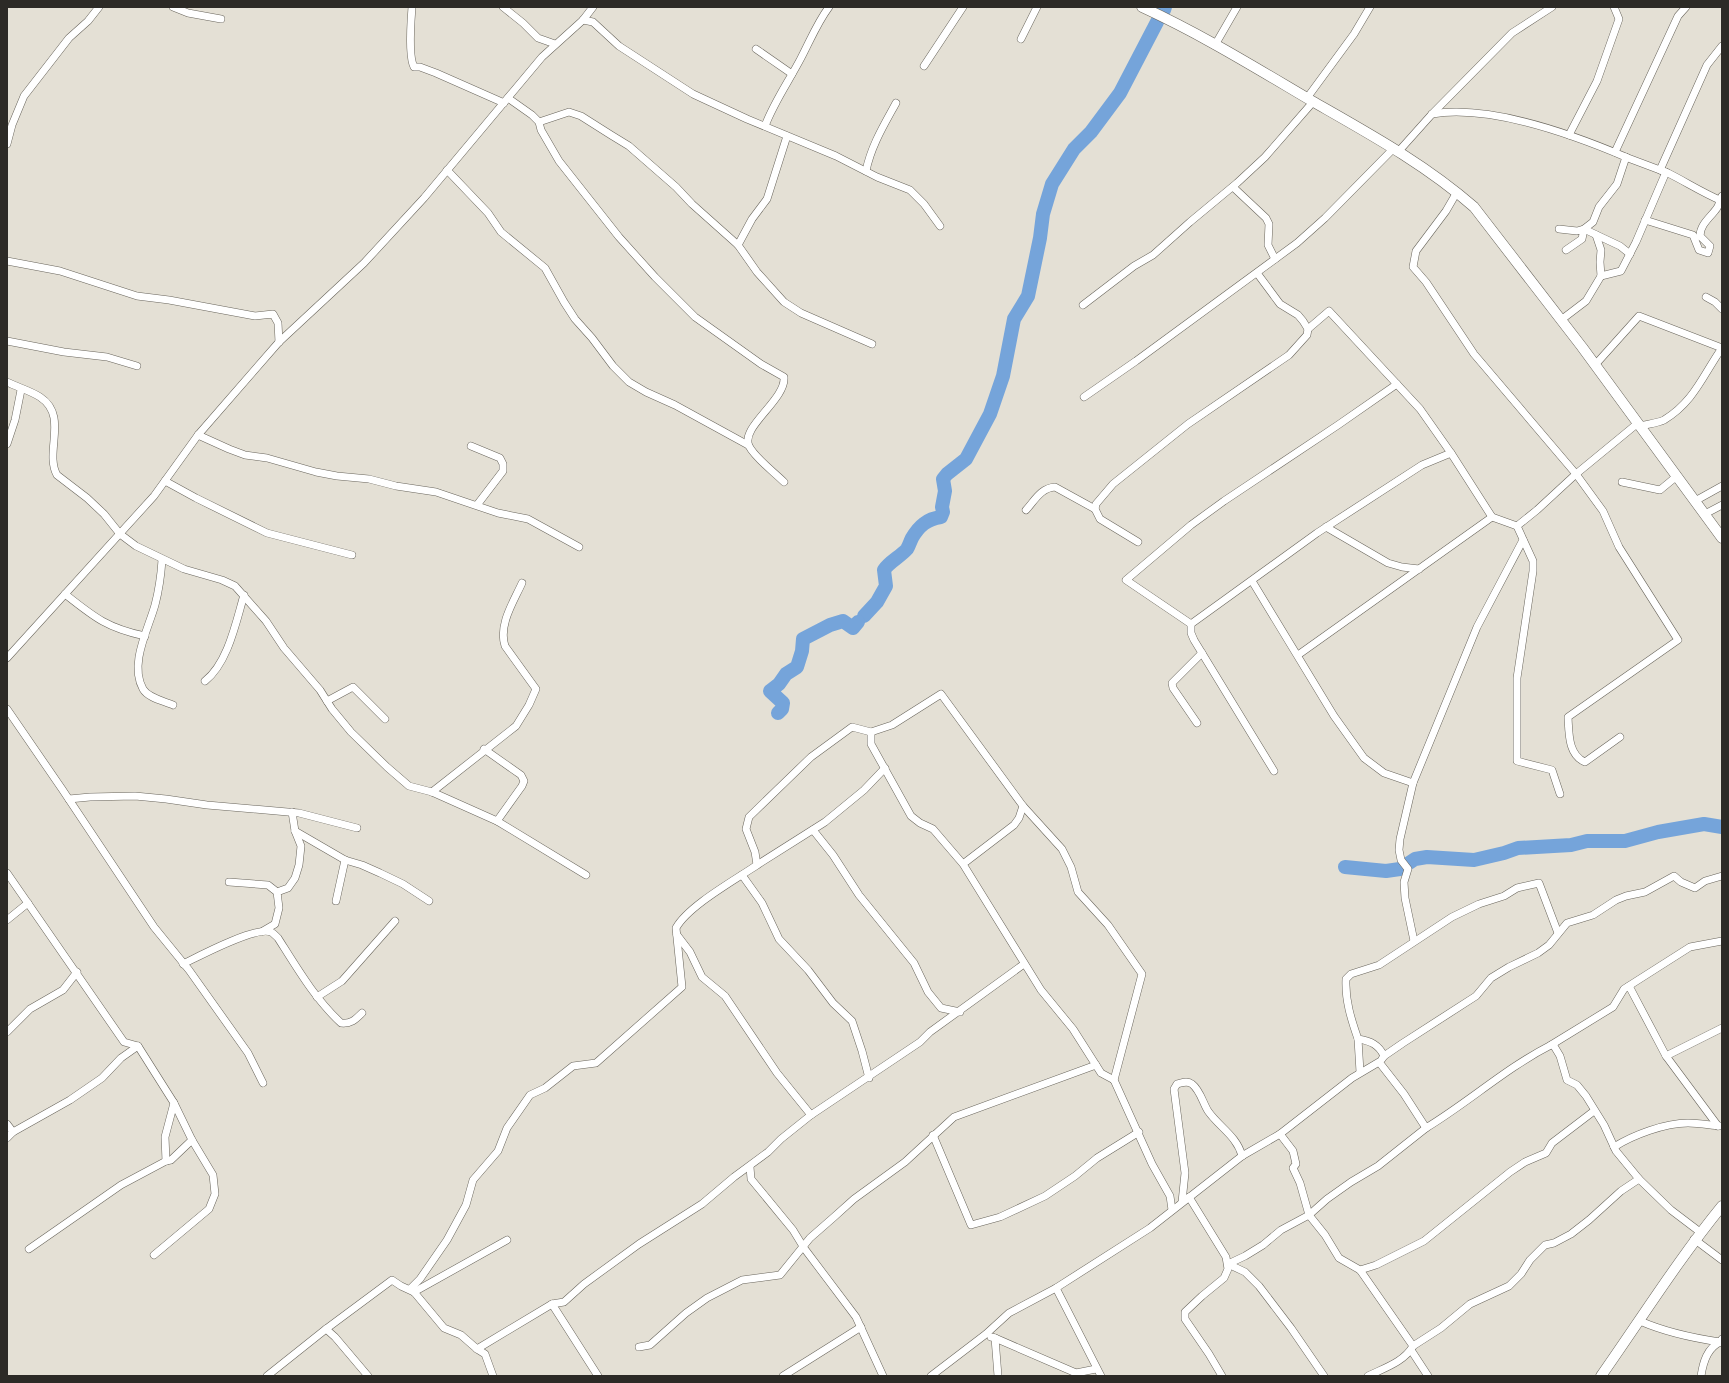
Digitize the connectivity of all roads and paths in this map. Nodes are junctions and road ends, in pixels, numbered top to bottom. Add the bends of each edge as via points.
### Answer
1 (99, 7) edge
2 (173, 7) edge
3 (412, 7) edge
4 (503, 7) edge
5 (593, 7) edge
6 (829, 7) edge
7 (963, 7) edge
8 (1037, 7) edge
9 (1142, 7) edge
10 (1237, 7) edge
11 (1370, 7) edge
12 (1552, 7) edge
13 (1561, 7) edge
14 (1614, 7) edge
15 (1686, 7) edge
16 (221, 19) dead end
17 (583, 20) junction
18 (1021, 39) dead end
19 (555, 44) junction
20 (1216, 45) junction
21 (1722, 46) edge
22 (756, 49) dead end
23 (924, 66) dead end
24 (792, 74) junction
25 (506, 100) junction
26 (1310, 100) junction
27 (896, 103) dead end
28 (1432, 114) junction
29 (539, 122) junction
30 (765, 126) junction
31 (1568, 135) junction
32 (787, 136) junction
33 (8, 138) edge
34 (1396, 150) junction
35 (1614, 152) junction
36 (1626, 157) junction
37 (447, 170) junction
38 (866, 171) junction
39 (1663, 171) junction
40 (1233, 187) junction
41 (1457, 192) junction
42 (1721, 199) edge
43 (1718, 210) edge
44 (1645, 220) junction
45 (940, 226) dead end
46 (1559, 229) dead end
47 (1584, 229) junction
48 (1596, 236) junction
49 (738, 245) junction
50 (1566, 250) dead end
51 (1630, 254) junction
52 (1275, 259) junction
53 (7, 261) edge
54 (1257, 273) junction
55 (1601, 276) junction
56 (1706, 297) dead end
57 (1719, 303) edge
58 (1083, 305) dead end
59 (1722, 309) edge
60 (1561, 320) junction
61 (1308, 329) junction
62 (7, 341) edge
63 (279, 342) junction
64 (872, 344) dead end
65 (1722, 348) edge
66 (1596, 365) junction
67 (137, 366) dead end
68 (7, 382) edge
69 (1397, 384) junction
70 (21, 390) junction
71 (1084, 397) dead end
72 (1639, 424) junction
73 (198, 435) junction
74 (7, 444) edge
75 (748, 445) junction
76 (471, 446) dead end
77 (1451, 453) junction
78 (1576, 474) junction
79 (1677, 476) junction
80 (165, 481) junction
81 (784, 482) dead end
82 (1622, 482) dead end
83 (1722, 486) edge
84 (1695, 500) junction
85 (477, 505) junction
86 (1722, 505) edge
87 (1095, 509) junction
88 (1026, 510) dead end
89 (1705, 514) junction
90 (1492, 517) junction
91 (1517, 526) junction
92 (1326, 527) junction
93 (120, 534) junction
94 (1722, 538) edge
95 (1523, 540) junction
96 (1138, 542) dead end
97 (579, 547) dead end
98 (352, 555) dead end
99 (162, 560) junction
100 (1419, 569) junction
101 (1252, 582) junction
102 (522, 583) dead end
103 (66, 594) junction
104 (244, 595) junction
105 (1191, 624) junction
106 (145, 636) junction
107 (7, 648) edge
108 (1202, 653) junction
109 (1298, 655) junction
110 (9, 657) edge
111 (205, 681) dead end
112 (327, 701) junction
113 (173, 705) dead end
114 (7, 709) edge
115 (386, 719) dead end
116 (1196, 723) dead end
117 (871, 732) junction
118 (1620, 737) dead end
119 (484, 749) junction
120 (885, 768) junction
121 (1274, 771) dead end
122 (1413, 783) junction
123 (432, 792) junction
124 (1560, 794) dead end
125 (69, 799) junction
126 (1023, 806) junction
127 (292, 812) junction
128 (497, 821) junction
129 (357, 828) dead end
130 (295, 830) junction
131 (813, 830) junction
132 (345, 860) junction
133 (963, 864) junction
134 (756, 865) junction
135 (7, 873) edge
136 (586, 875) dead end
137 (742, 875) junction
138 (1722, 876) edge
139 (229, 882) dead end
140 (277, 892) junction
141 (336, 901) dead end
142 (429, 901) dead end
143 (28, 903) junction
144 (7, 920) edge
145 (395, 920) dead end
146 (263, 931) junction
147 (677, 934) junction
148 (1558, 934) junction
149 (1414, 941) junction
150 (1722, 941) edge
151 (183, 964) junction
152 (1024, 964) junction
153 (78, 972) junction
154 (1629, 986) junction
155 (317, 998) junction
156 (941, 1008) junction
157 (960, 1012) junction
158 (362, 1013) dead end
159 (940, 1025) junction
160 (1722, 1028) edge
161 (7, 1032) edge
162 (1358, 1039) junction
163 (124, 1042) junction
164 (1551, 1045) junction
165 (138, 1046) junction
166 (1666, 1056) junction
167 (121, 1058) junction
168 (1381, 1059) junction
169 (1096, 1065) junction
170 (1360, 1072) junction
171 (869, 1078) junction
172 (1114, 1080) junction
173 (263, 1083) dead end
174 (174, 1103) junction
175 (1594, 1111) junction
176 (811, 1115) junction
177 (7, 1124) edge
178 (1720, 1126) edge
179 (1426, 1128) junction
180 (13, 1132) junction
181 (1138, 1132) junction
182 (1280, 1134) junction
183 (933, 1135) junction
184 (7, 1138) edge
185 (192, 1140) junction
186 (1614, 1147) junction
187 (1242, 1156) junction
188 (166, 1161) junction
189 (750, 1167) junction
190 (734, 1177) junction
191 (751, 1179) junction
192 (1639, 1179) junction
193 (1189, 1197) junction
194 (1182, 1202) junction
195 (1722, 1206) edge
196 (1172, 1210) junction
197 (1309, 1215) junction
198 (1697, 1236) junction
199 (507, 1240) dead end
200 (804, 1248) junction
201 (29, 1249) dead end
202 (154, 1255) dead end
203 (1722, 1260) edge
204 (1228, 1264) junction
205 (1360, 1270) junction
206 (1056, 1288) junction
207 (412, 1290) junction
208 (552, 1304) junction
209 (1640, 1321) junction
210 (861, 1328) junction
211 (326, 1329) junction
212 (986, 1334) junction
213 (995, 1338) junction
214 (1721, 1341) edge
215 (639, 1347) dead end
216 (1412, 1348) junction
217 (478, 1349) junction
218 (1096, 1369) junction
219 (267, 1376) edge
220 (368, 1376) edge
221 (493, 1376) edge
222 (598, 1376) edge
223 (783, 1376) edge
224 (883, 1376) edge
225 (931, 1376) edge
226 (998, 1376) edge
227 (1086, 1376) edge
228 (1101, 1376) edge
229 (1222, 1376) edge
230 (1324, 1376) edge
231 (1368, 1376) edge
232 (1428, 1376) edge
233 (1601, 1376) edge
234 (1701, 1376) edge

1 - 33 street via 69,38 24,96
2 - 16 street via 188,13
3 - 25 street via 411,58 414,67 420,67
4 - 19 street via 538,38
5 - 17 street
6 - 24 street via 816,26
7 - 23 street
8 - 18 street
9 - 20 street
10 - 20 street
11 - 26 street
12 - 13 street
12 - 28 street via 1512,33
14 - 31 street via 1619,19 1597,81
15 - 35 street via 1678,16
17 - 19 street
17 - 30 street via 593,22 620,46 692,94
19 - 25 street
20 - 26 street
21 - 39 street via 1707,65
22 - 24 street
24 - 30 street via 771,109
25 - 29 street
25 - 37 street
26 - 34 street
26 - 40 street via 1266,157
27 - 38 street via 872,147
28 - 31 street via 1448,111 1478,114 1516,120
28 - 34 street
29 - 49 street via 569,112 581,116 628,146
29 - 75 street via 559,161 619,237 655,277 695,317 761,364 784,377 781,392 752,428
30 - 32 street
31 - 35 street
32 - 38 street
32 - 49 street via 768,199 752,219
34 - 41 street
34 - 52 street via 1325,218
35 - 36 street
36 - 39 street
36 - 47 street via 1617,184 1599,207 1593,222
37 - 63 street via 364,263
37 - 75 street via 488,213 501,232 545,268 575,319 629,382
38 - 45 street via 910,190
39 - 42 street
39 - 44 street
40 - 52 street via 1266,218 1269,224 1268,245
40 - 58 street via 1153,255 1134,266
41 - 60 street via 1488,224
41 - 78 street via 1416,251 1413,267 1426,282 1474,354
42 - 43 street
43 - 44 street via 1700,230 1700,236 1710,246 1708,253 1698,250 1693,235
44 - 51 street
46 - 47 street
47 - 48 street
47 - 50 street via 1582,239
48 - 51 street via 1620,246
48 - 55 street via 1601,250
49 - 64 street via 757,272 784,302 800,313
51 - 55 street via 1621,271
52 - 54 street
53 - 63 street via 60,271 137,296 255,316 273,314 278,323
54 - 61 street via 1280,304 1298,315
54 - 71 street
55 - 60 street via 1586,301
56 - 57 street
57 - 59 street
60 - 66 street
61 - 69 street via 1329,311
61 - 87 street via 1302,342 1289,355 1188,424 1118,480 1096,504
62 - 67 street via 108,357
63 - 73 street
65 - 66 street via 1639,316
65 - 72 street via 1683,407 1663,420
66 - 72 street
68 - 70 street
69 - 77 street via 1420,409
69 - 105 street via 1224,501 1191,525 1126,580
70 - 74 street
70 - 93 street via 41,398 54,417 53,463 57,475 98,509
72 - 78 street
72 - 79 street
73 - 80 street
73 - 85 street via 245,455 267,458 330,475 369,479 436,492
75 - 81 street
76 - 85 street via 493,454 500,458 503,464 503,471
77 - 90 street
77 - 92 street via 1422,465
78 - 91 street
78 - 118 street via 1603,511 1619,547 1678,640 1568,717 1573,751 1578,759 1584,762
79 - 82 street via 1660,490
79 - 84 street
80 - 93 street
80 - 98 street via 267,533
83 - 84 street
84 - 89 street
85 - 97 street via 498,513 528,519
86 - 89 street
87 - 88 street via 1055,487 1041,492
87 - 96 street via 1100,519
89 - 94 street
90 - 91 street
90 - 100 street
91 - 95 street
92 - 100 street via 1388,563
92 - 101 street via 1286,554
93 - 99 street
93 - 103 street
95 - 122 street via 1477,626
95 - 124 street via 1533,561 1533,571 1517,678 1517,761 1552,770
99 - 104 street via 184,570 222,580 235,586
99 - 106 street via 155,604
100 - 109 street
101 - 105 street
101 - 109 street
102 - 119 street via 506,620 502,638 536,689 516,726
103 - 106 street via 108,625
103 - 110 street
104 - 111 street via 230,643 213,675
104 - 112 street
105 - 108 street via 1191,633
106 - 113 street via 138,671 144,690
107 - 110 street
108 - 116 street via 1172,683
108 - 121 street
109 - 122 street via 1334,716 1364,758 1384,772
112 - 115 street via 354,687
112 - 123 street via 351,732 387,767 409,786
114 - 125 street
117 - 120 street via 871,744
117 - 126 street via 892,725 941,694
117 - 134 street via 852,727 811,757 750,817 746,829 755,852
119 - 123 street
119 - 128 street via 521,775 524,781
120 - 131 street via 864,790
120 - 133 street via 911,816 933,829
122 - 149 street via 1399,850 1401,860 1408,869 1404,882 1405,898
123 - 128 street
125 - 127 street via 135,796 207,806
125 - 151 street via 154,928
126 - 133 street via 1014,825
126 - 172 street via 1062,849 1071,867 1078,892 1108,925 1142,974
127 - 129 street
127 - 130 street
128 - 136 street
130 - 132 street
130 - 140 street via 301,846 299,865 295,878 288,888
131 - 134 street
131 - 156 street via 833,854 859,895 914,963 928,992
132 - 141 street
132 - 142 street via 391,879
133 - 152 street
134 - 137 street
135 - 143 street
137 - 147 street via 684,918 676,928
137 - 171 street via 762,903 779,940 808,970 833,1003 852,1021
138 - 148 street via 1705,881 1695,888 1674,876 1645,892 1616,900 1593,915 1567,923
139 - 140 street via 268,885
140 - 146 street via 279,908 275,924
143 - 144 street
143 - 153 street
145 - 155 street via 342,982
146 - 151 street via 232,941
146 - 155 street via 272,932 278,938
147 - 176 street via 690,952 702,977 725,996 777,1074
147 - 207 street via 682,987 596,1063 572,1066 545,1088 530,1095 507,1128 498,1151 473,1180 466,1205 448,1240
148 - 149 street via 1539,883 1517,888 1504,896 1479,904 1452,917
148 - 168 street via 1538,953 1491,978 1476,996
149 - 162 street via 1379,964 1351,974 1346,979 1348,1004
150 - 154 street via 1690,947
151 - 173 street via 248,1053
152 - 157 street
152 - 169 street via 1041,990 1073,1029
153 - 161 street via 63,990 30,1009
153 - 163 street
154 - 164 street via 1624,989 1613,1007
154 - 166 street
155 - 158 street via 341,1023 354,1021
156 - 157 street
156 - 159 street
157 - 159 street
159 - 171 street
160 - 166 street
162 - 168 street via 1370,1041 1381,1048
162 - 170 street
163 - 165 street
163 - 167 street
164 - 175 street via 1558,1053 1567,1080 1578,1085
164 - 179 street
165 - 167 street
165 - 174 street
166 - 178 street
167 - 180 street via 102,1078 70,1100
168 - 170 street
168 - 179 street
169 - 172 street via 1101,1072
169 - 183 street via 954,1117
170 - 182 street
171 - 176 street
172 - 181 street
174 - 185 street
174 - 188 street via 165,1137
175 - 186 street
175 - 205 street via 1552,1143 1546,1152 1510,1172 1424,1241
176 - 189 street
177 - 180 street
178 - 186 street via 1687,1123 1670,1126 1627,1139
179 - 197 street via 1378,1166 1327,1199
180 - 184 street
181 - 183 street via 1097,1158 1046,1196 1000,1217 972,1225
181 - 196 street via 1170,1196
182 - 187 street
182 - 197 street via 1293,1151 1296,1164 1293,1168
183 - 200 street via 905,1162 854,1200 810,1238
185 - 188 street via 171,1160
185 - 202 street via 213,1175 215,1194 209,1209
186 - 192 street
187 - 193 street
187 - 194 street via 1238,1144 1208,1111 1195,1087 1186,1082 1177,1084 1174,1089 1185,1172
188 - 201 street via 121,1185
189 - 190 street
189 - 191 street
190 - 191 street
190 - 208 street via 702,1204 626,1253 564,1302
191 - 200 street via 793,1230
192 - 198 street
192 - 216 street via 1571,1234 1545,1245 1509,1286 1470,1304
193 - 194 street
193 - 204 street
194 - 196 street
195 - 198 street
196 - 206 street via 1150,1228
197 - 204 street
197 - 205 street via 1339,1258
198 - 203 street
198 - 209 street
199 - 207 street
200 - 210 street via 856,1317
200 - 215 street via 780,1274 742,1280 707,1298 650,1345
204 - 229 street via 1228,1273 1224,1278 1185,1312 1185,1319
204 - 230 street via 1245,1272 1260,1286
205 - 216 street
206 - 212 street via 1009,1313
206 - 218 street
207 - 211 street via 392,1280
207 - 217 street via 444,1328 461,1336
208 - 217 street
208 - 222 street
209 - 214 street via 1682,1335
209 - 233 street
210 - 223 street
210 - 224 street
211 - 219 street
211 - 220 street
212 - 213 street
212 - 225 street
213 - 218 street via 1076,1373
213 - 226 street
214 - 234 street via 1708,1352
216 - 231 street via 1395,1364
216 - 232 street
217 - 221 street via 485,1354
218 - 227 street
218 - 228 street

